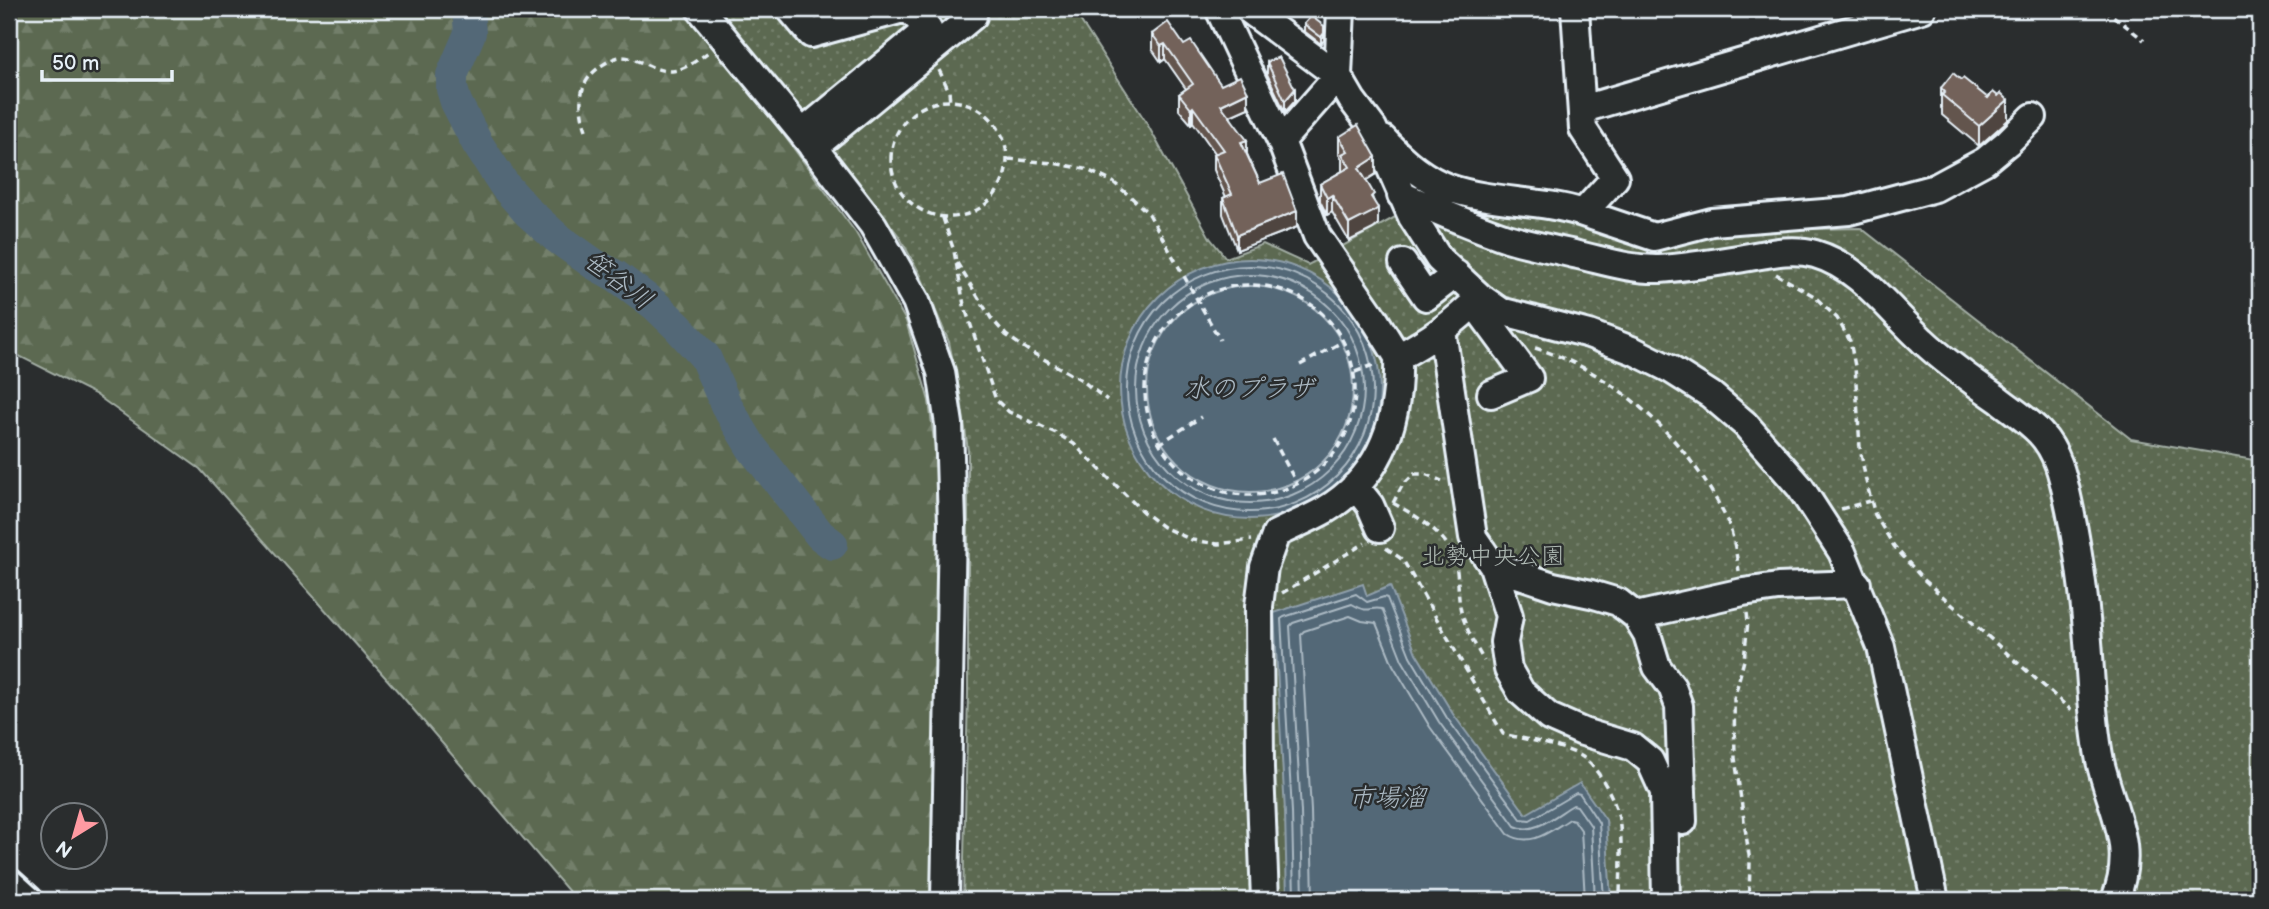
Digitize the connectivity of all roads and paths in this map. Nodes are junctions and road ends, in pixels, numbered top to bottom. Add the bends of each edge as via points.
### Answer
1 (700, 9) edge
2 (790, 9) edge
3 (904, 9) edge
4 (909, 9) edge
5 (967, 9) edge
6 (1219, 9) edge
7 (1248, 9) edge
8 (1341, 9) edge
9 (1575, 9) edge
10 (1922, 9) edge
11 (2104, 9) edge
12 (853, 15) edge
13 (726, 40) junction
14 (2144, 40) dead end
15 (935, 62) dead end
16 (1338, 76) junction
17 (950, 101) junction
18 (1583, 109) junction
19 (2033, 117) dead end
20 (1373, 128) junction
21 (586, 130) dead end
22 (808, 141) junction
23 (1280, 141) junction
24 (1008, 159) junction
25 (1407, 206) junction
26 (1583, 213) junction
27 (943, 218) junction
28 (956, 261) junction
29 (1403, 263) dead end
30 (1769, 271) dead end
31 (1456, 274) junction
32 (1479, 297) junction
33 (1197, 299) junction
34 (1442, 331) junction
35 (1499, 337) junction
36 (1220, 340) dead end
37 (1344, 341) junction
38 (1398, 357) junction
39 (1300, 365) dead end
40 (1491, 394) dead end
41 (1107, 400) dead end
42 (1201, 417) dead end
43 (1273, 439) dead end
44 (1159, 444) junction
45 (1297, 484) junction
46 (1446, 485) dead end
47 (1355, 486) junction
48 (1870, 501) junction
49 (1393, 503) junction
50 (1818, 515) junction
51 (1380, 528) junction
52 (1276, 534) junction
53 (1493, 566) junction
54 (1857, 584) junction
55 (1553, 586) junction
56 (1743, 592) junction
57 (1259, 607) junction
58 (1636, 615) junction
59 (1510, 616) junction
60 (1489, 669) dead end
61 (2094, 731) junction
62 (1665, 855) junction
63 (9, 882) edge
64 (29, 900) edge
65 (945, 900) edge
66 (1265, 900) edge
67 (1666, 900) edge
68 (1749, 900) edge
69 (1935, 900) edge
70 (2115, 900) edge

1 - 13 street
2 - 12 street via 811,33
3 - 12 street
4 - 22 street via 928,29
5 - 22 street via 973,16
6 - 23 street
7 - 16 street
8 - 16 street
9 - 18 street
10 - 18 street
11 - 14 path
13 - 21 path via 672,71 622,57 608,61 594,70 579,97
13 - 22 street
15 - 17 path
16 - 20 street
16 - 23 street
17 - 24 path via 982,110 996,124
17 - 27 path via 927,105 911,115 892,147 891,166 908,201
18 - 26 street via 1583,129 1615,178
19 - 26 street via 1985,161 1935,188 1849,211 1712,222 1654,237
20 - 25 street
20 - 26 street via 1402,161 1447,187
22 - 65 street via 873,225 916,301 941,372 949,424 952,524
23 - 38 street via 1317,236
24 - 27 path via 996,196 981,209
24 - 33 path via 1085,169 1113,182 1149,214
25 - 31 street via 1439,260
25 - 61 street via 1510,239 1619,265 1662,269 1796,251 1838,262 1856,275 1922,341 2028,421 2054,452 2061,467 2084,591
27 - 28 path
28 - 41 path via 1006,335
28 - 52 path via 964,305 996,400 1009,412 1074,444 1163,527 1192,540 1218,544
29 - 31 street via 1426,297
30 - 48 path via 1814,296 1850,341
31 - 32 street
32 - 34 street
32 - 35 street via 1479,310
32 - 50 street via 1500,311 1589,334 1670,369 1745,424
33 - 36 path
33 - 37 path via 1233,286 1254,283 1274,287 1322,317
33 - 44 path via 1173,317 1151,358 1146,404
34 - 38 street
34 - 53 street via 1473,537
35 - 40 street via 1529,378
35 - 56 path via 1549,352 1609,382 1677,442 1726,515
37 - 39 path
37 - 45 path via 1355,372 1349,427 1327,460
38 - 47 street via 1389,435 1378,458
42 - 44 path
43 - 45 path
44 - 45 path via 1182,471 1217,490 1255,496
46 - 49 path via 1425,474 1414,474
47 - 51 street
47 - 52 street via 1327,509
48 - 50 path
48 - 61 path via 1894,546 1922,578
49 - 51 path
49 - 60 path via 1430,525 1451,549 1462,613
50 - 54 street
51 - 57 path via 1373,539
52 - 57 street via 1264,568
53 - 55 street
53 - 59 street
54 - 56 street
54 - 69 street via 1881,647
55 - 58 street via 1618,602
55 - 59 street via 1535,593
56 - 58 street
56 - 68 path via 1748,621 1734,699 1735,758 1750,862
57 - 66 street
58 - 62 street via 1679,706 1683,831
59 - 62 street via 1504,642 1508,668 1521,692 1549,718 1633,747 1650,761 1664,792
61 - 70 street via 2124,848 2124,871
62 - 67 street
63 - 64 street

